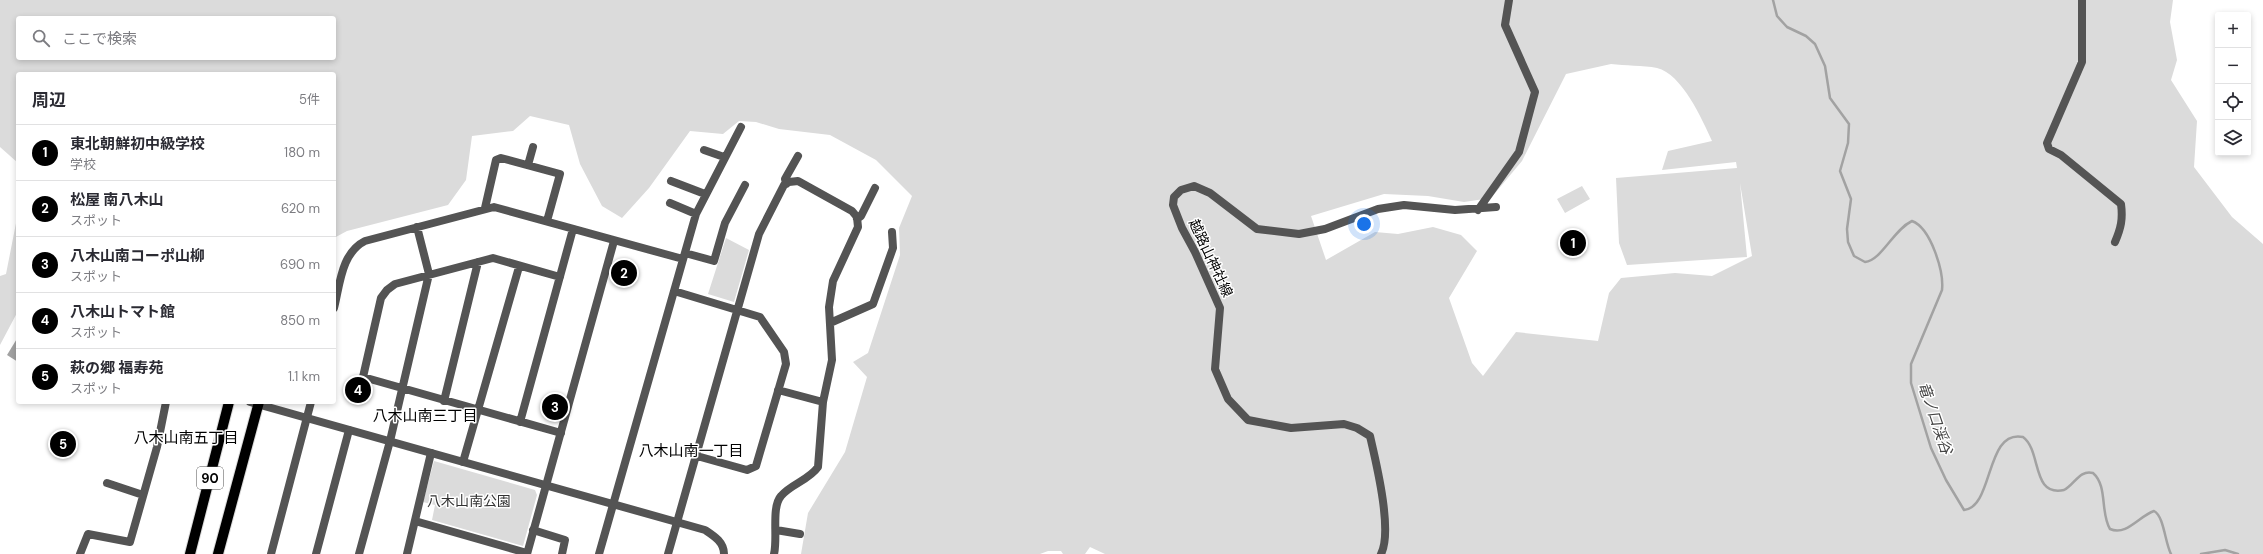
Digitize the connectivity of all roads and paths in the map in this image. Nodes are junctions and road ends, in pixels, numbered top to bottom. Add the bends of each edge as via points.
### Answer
1 (1509, 0) edge
2 (2082, 0) edge
3 (740, 127) dead end
4 (533, 147) dead end
5 (704, 150) dead end
6 (798, 156) dead end
7 (724, 157) junction
8 (528, 165) junction
9 (671, 181) dead end
10 (786, 184) junction
11 (745, 185) dead end
12 (875, 188) dead end
13 (705, 194) junction
14 (670, 203) dead end
15 (1496, 207) dead end
16 (485, 208) junction
17 (1478, 210) junction
18 (696, 214) junction
19 (857, 219) junction
20 (547, 221) junction
21 (417, 227) junction
22 (573, 230) junction
23 (892, 232) dead end
24 (614, 241) junction
25 (2116, 242) dead end
26 (684, 256) junction
27 (478, 262) junction
28 (519, 267) junction
29 (429, 274) junction
30 (560, 277) junction
31 (674, 291) junction
32 (336, 300) edge
33 (737, 310) junction
34 (830, 323) junction
35 (402, 389) junction
36 (778, 390) junction
37 (444, 401) junction
38 (823, 402) junction
39 (166, 404) edge
40 (228, 404) edge
41 (256, 404) edge
42 (259, 404) edge
43 (310, 404) edge
44 (478, 411) junction
45 (307, 418) junction
46 (520, 422) junction
47 (349, 430) junction
48 (561, 433) junction
49 (390, 441) junction
50 (431, 453) junction
51 (697, 456) junction
52 (463, 462) junction
53 (107, 483) dead end
54 (546, 485) junction
55 (143, 495) junction
56 (613, 503) junction
57 (415, 521) junction
58 (677, 522) junction
59 (533, 530) junction
60 (776, 530) junction
61 (800, 534) dead end
62 (80, 554) edge
63 (190, 554) edge
64 (218, 554) edge
65 (271, 554) edge
66 (316, 554) edge
67 (359, 554) edge
68 (406, 554) edge
69 (527, 554) edge
70 (562, 554) edge
71 (598, 554) edge
72 (668, 554) edge
73 (724, 554) edge
74 (774, 554) edge
75 (1381, 554) edge

1 - 17 street via 1505,25 1536,92 1519,152
2 - 25 street via 2082,62 2047,143 2049,149 2061,155 2121,204 2123,215
3 - 7 street
4 - 8 street
5 - 7 street
6 - 10 street via 785,180
7 - 13 street
8 - 16 street via 501,158 496,160
8 - 20 street via 560,174
9 - 13 street
10 - 19 street via 798,181 852,212
10 - 33 street via 759,234
11 - 26 street via 725,223 714,261
12 - 19 street
13 - 18 street
14 - 18 street
15 - 17 street, 越路山神社線
16 - 20 street via 494,207
16 - 21 street
17 - 75 street, 越路山神社線 via 1404,205 1378,209 1325,229 1299,234 1257,229 1210,193 1194,186 1180,190 1174,196 1173,205 1182,228 1196,252 1220,308 1215,369 1228,398 1248,420 1291,428 1344,424 1370,436 1378,467 1385,532 1386,545
18 - 26 street
19 - 34 street via 858,227 833,281 829,307
20 - 22 street
21 - 29 street
21 - 32 street via 364,241 355,246 346,259
22 - 24 street
22 - 30 street
23 - 34 street via 893,248 873,304
24 - 26 street
24 - 48 street
26 - 31 street
27 - 28 street via 492,258
27 - 29 street
27 - 37 street
28 - 30 street
28 - 44 street
29 - 35 street
29 - 35 street via 395,284 387,290 382,298 363,377
30 - 46 street
31 - 33 street
31 - 56 street
33 - 36 street via 760,317 784,352 786,364
33 - 51 street
34 - 38 street via 832,360
35 - 37 street
35 - 49 street
36 - 38 street
36 - 51 street via 756,466 747,470
37 - 44 street
38 - 60 street via 818,467 814,473 781,496 776,505
39 - 55 street
40 - 63 main road, 90
41 - 64 main road, 90
42 - 45 street
43 - 45 street
44 - 46 street
44 - 52 street
45 - 47 street
45 - 65 street
46 - 48 street
47 - 49 street
47 - 66 street
48 - 54 street
49 - 50 street
49 - 67 street
50 - 52 street
50 - 57 street
51 - 58 street
52 - 54 street
53 - 55 street
54 - 56 street
54 - 59 street
55 - 62 street via 130,542 88,534
56 - 58 street
56 - 71 street
57 - 68 street
57 - 69 street
58 - 72 street
58 - 73 street via 705,530 715,536
59 - 69 street
59 - 70 street via 565,540
60 - 61 street
60 - 74 street

